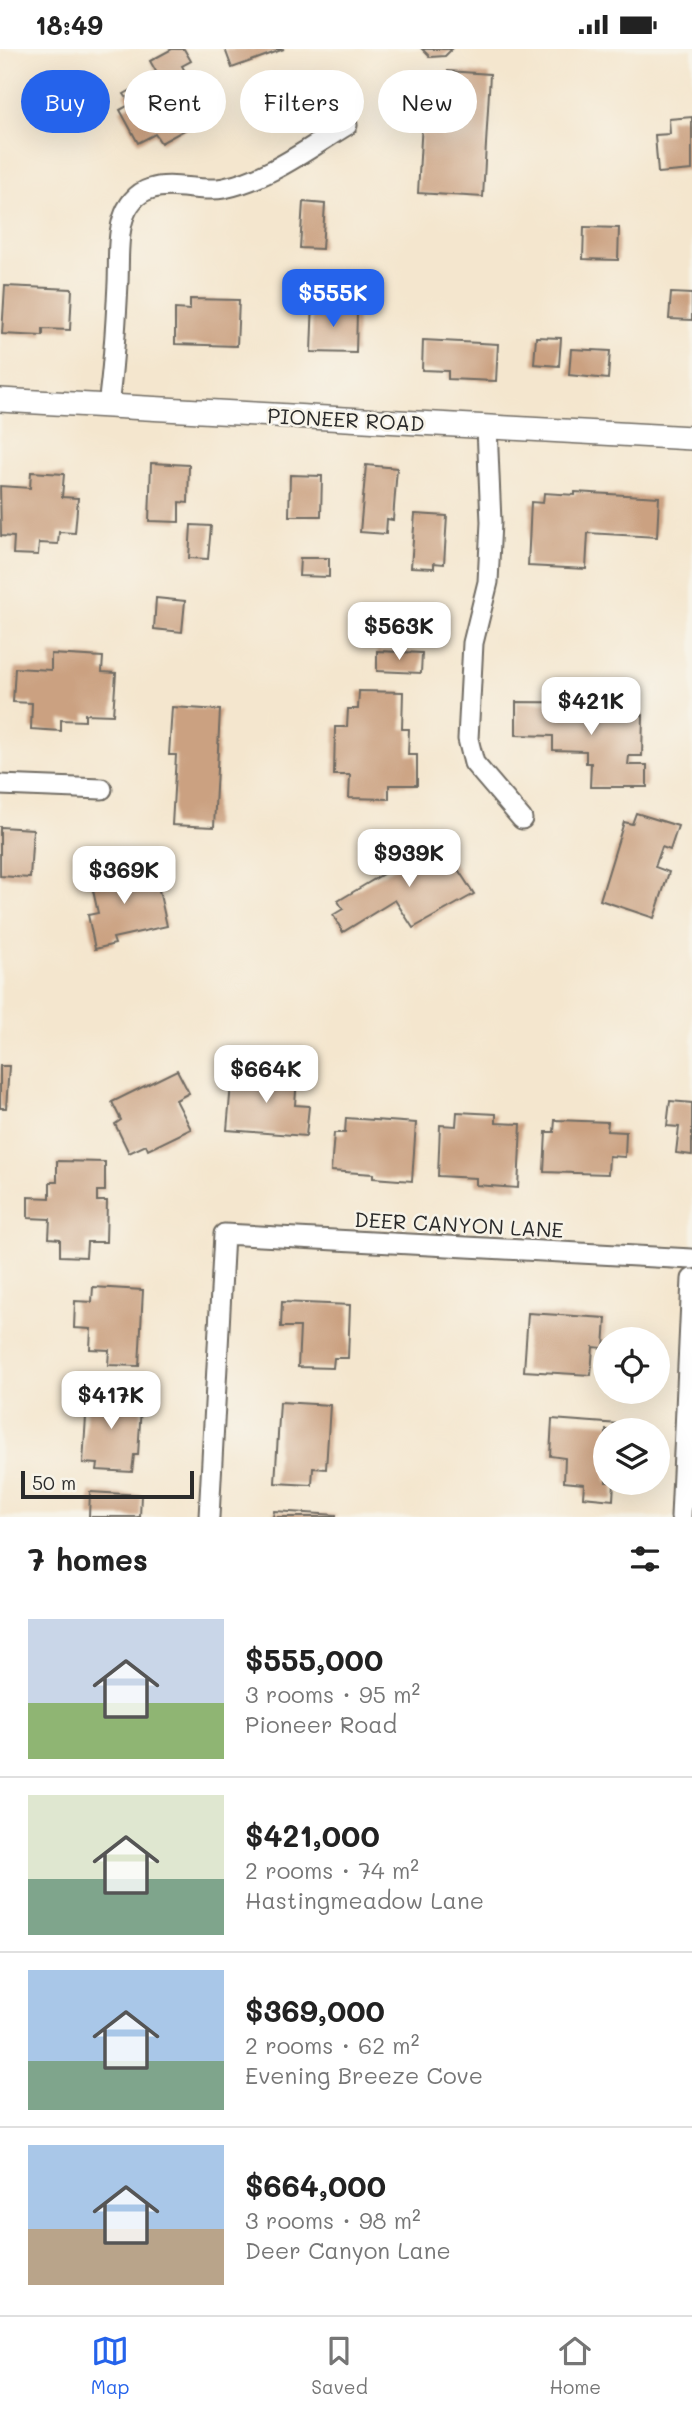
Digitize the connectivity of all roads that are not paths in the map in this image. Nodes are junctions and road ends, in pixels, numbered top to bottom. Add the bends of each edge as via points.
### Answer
1 (334, 133) edge
2 (0, 400) edge
3 (108, 405) junction
4 (487, 427) junction
5 (692, 438) edge
6 (0, 785) edge
7 (102, 789) dead end
8 (523, 819) dead end
9 (692, 1259) edge
10 (692, 1279) edge
11 (209, 1517) edge
12 (681, 1517) edge

1 - 3 street via 241,183 206,189 152,188 133,201 120,234
2 - 3 street, PIONEER ROAD
3 - 4 street, PIONEER ROAD
4 - 5 street, PIONEER ROAD
4 - 8 street via 488,582 473,643 468,739 474,763
6 - 7 street
9 - 11 street, DEER CANYON LANE via 224,1234
10 - 12 street

